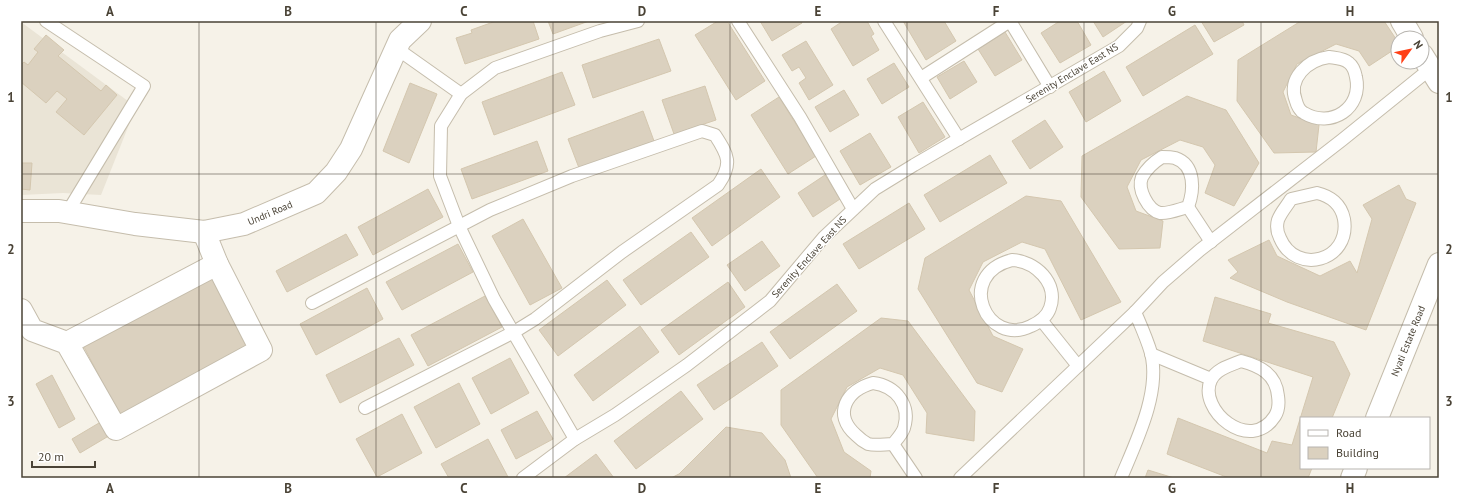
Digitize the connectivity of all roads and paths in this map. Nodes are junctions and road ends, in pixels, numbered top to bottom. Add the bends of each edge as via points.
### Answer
1 (46, 21) edge
2 (420, 21) edge
3 (638, 21) edge
4 (738, 21) edge
5 (884, 21) edge
6 (1010, 21) edge
7 (1140, 21) edge
8 (1402, 21) edge
9 (1407, 30) edge
10 (396, 48) junction
11 (1429, 70) edge
12 (921, 78) junction
13 (1050, 87) junction
14 (461, 94) junction
15 (1348, 109) junction
16 (1360, 126) junction
17 (959, 139) junction
18 (1281, 188) junction
19 (1291, 199) junction
20 (1188, 207) junction
21 (853, 209) junction
22 (21, 211) edge
23 (67, 213) junction
24 (458, 226) junction
25 (204, 232) junction
26 (1211, 242) junction
27 (217, 264) junction
28 (1439, 264) edge
29 (312, 303) dead end
30 (21, 310) edge
31 (1136, 312) junction
32 (1042, 320) junction
33 (514, 332) junction
34 (26, 334) edge
35 (67, 343) junction
36 (1151, 354) junction
37 (1078, 366) junction
38 (1211, 379) junction
39 (365, 408) dead end
40 (1377, 417) edge
41 (574, 439) junction
42 (893, 444) junction
43 (523, 478) edge
44 (916, 478) edge
45 (960, 478) edge
46 (1121, 478) edge

1 - 23 lane via 144,86
2 - 10 street, Undri Road via 400,40
3 - 14 lane via 600,31 495,68
4 - 21 lane via 800,117
5 - 12 lane
6 - 12 lane
6 - 13 lane
7 - 13 lane, Serenity Enclave East NS via 1137,28 1119,46
8 - 9 street
10 - 14 lane
10 - 25 street, Undri Road via 351,149 336,172 316,193 244,224
11 - 16 lane
12 - 17 lane
13 - 17 lane, Serenity Enclave East NS
14 - 24 lane via 441,126 440,176
15 - 15 lane via 1357,85 1349,63 1329,57 1318,58 1298,74 1293,92 1301,112 1324,120
15 - 16 lane
16 - 18 lane
17 - 21 lane, Serenity Enclave East NS via 875,190
18 - 19 lane
18 - 26 lane
19 - 19 lane via 1317,193 1329,196 1343,213 1344,236 1330,255 1321,259 1301,258 1291,253 1282,243 1277,230 1278,220
20 - 20 lane via 1162,213 1153,210 1146,201 1141,179 1153,163 1162,157 1175,158 1185,165 1192,180 1193,194
20 - 26 lane
21 - 41 lane, Serenity Enclave East NS via 824,237 765,306 615,415
22 - 23 street, Undri Road
23 - 25 street, Undri Road
24 - 29 lane
24 - 33 lane via 494,299
24 - 33 lane via 572,176 702,131 715,135 725,150 728,160 727,172 718,185
25 - 27 street
26 - 31 lane via 1164,282
27 - 35 street
27 - 35 street via 261,350 116,429
28 - 40 street, Nyati Estate Road
30 - 34 street
31 - 36 lane
31 - 37 lane
32 - 32 lane via 1024,329 1014,330 993,322 987,314 980,290 983,280 992,269 1012,260 1022,261 1040,270 1051,290 1052,299 1050,308
32 - 37 lane
33 - 39 lane
33 - 41 lane
34 - 35 street
36 - 38 lane
36 - 46 lane via 1152,379 1147,414
37 - 45 lane
38 - 38 lane via 1220,370 1241,361 1267,371 1278,392 1279,405 1276,415 1269,423 1251,431 1240,430 1226,423 1211,400
41 - 43 lane, Serenity Enclave East NS
42 - 42 lane via 904,430 906,419 903,403 896,392 885,384 861,386 850,396 843,409 850,430 868,444
42 - 44 lane

